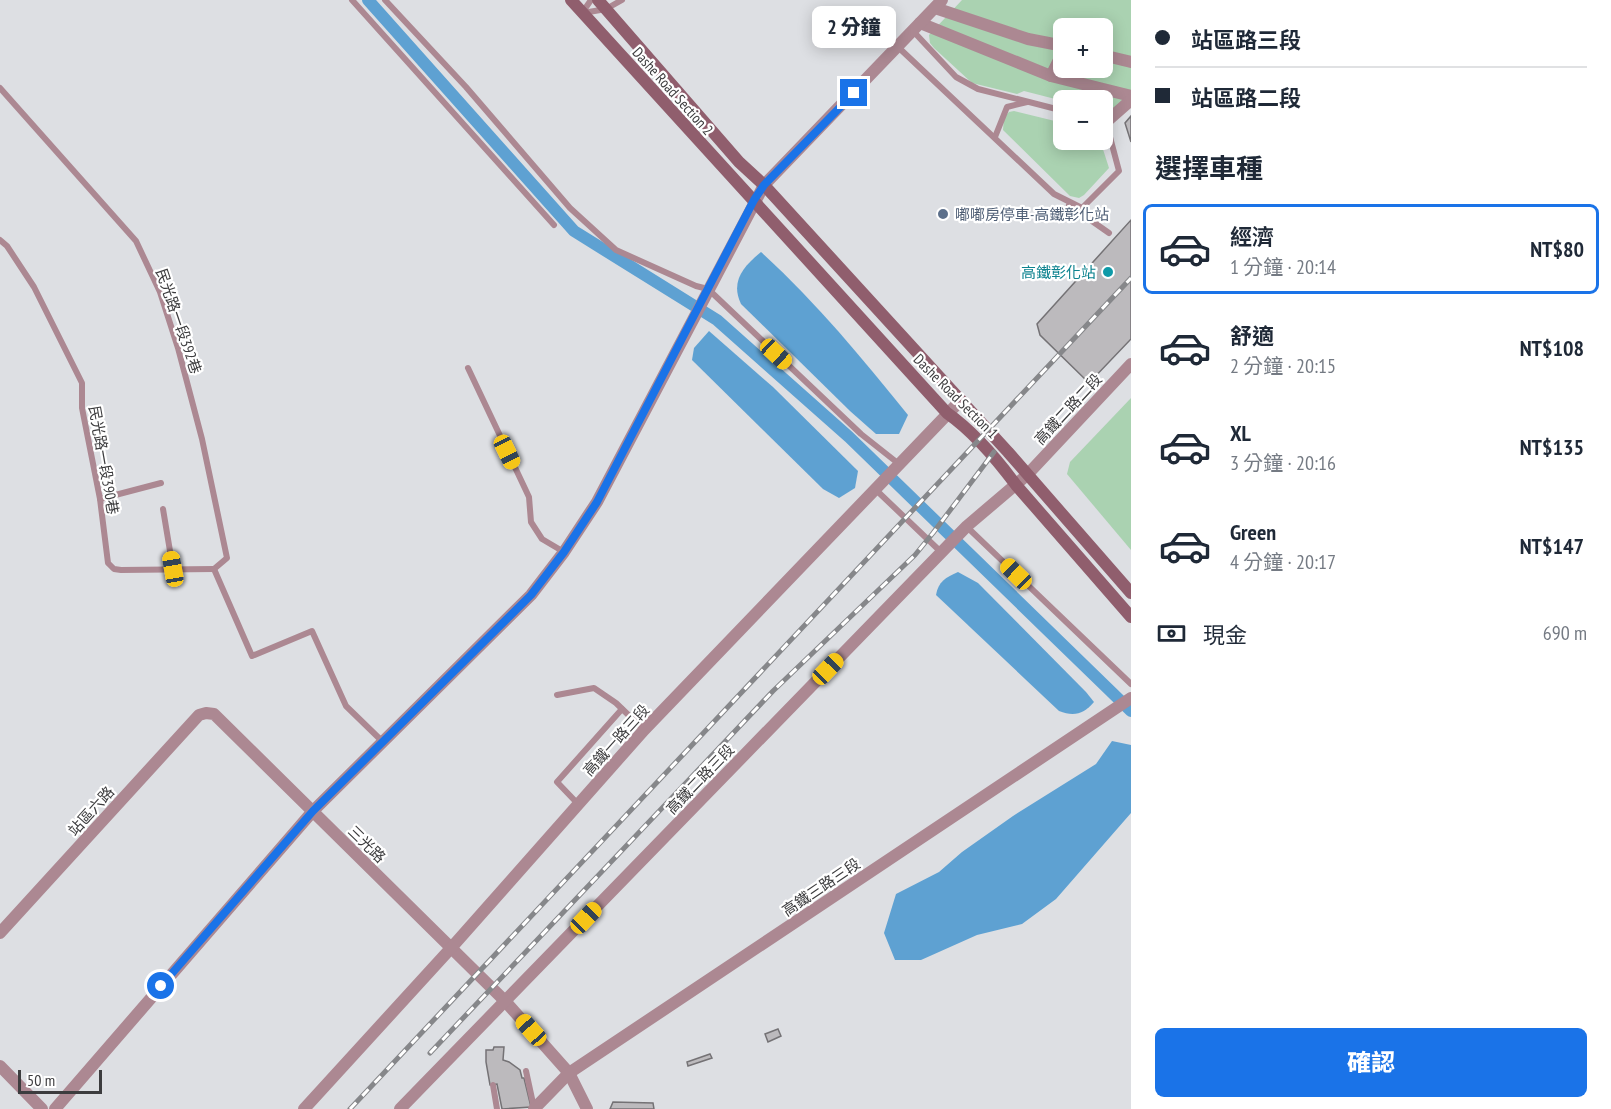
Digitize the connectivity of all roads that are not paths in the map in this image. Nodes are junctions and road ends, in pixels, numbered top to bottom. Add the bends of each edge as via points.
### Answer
1 (352, 0) edge
2 (385, 0) edge
3 (571, 0) edge
4 (591, 0) edge
5 (622, 0) edge
6 (602, 4) edge
7 (938, 4) edge
8 (582, 13) junction
9 (916, 27) junction
10 (1053, 45) edge
11 (898, 47) junction
12 (1113, 58) edge
13 (1131, 62) edge
14 (1052, 76) joint
15 (0, 88) edge
16 (1131, 98) edge
17 (1028, 102) junction
18 (1053, 108) edge
19 (1113, 114) edge
20 (995, 136) junction
21 (1113, 150) edge
22 (764, 185) junction
23 (1054, 194) junction
24 (754, 200) junction
25 (554, 225) dead end
26 (1109, 233) dead end
27 (0, 240) edge
28 (708, 289) junction
29 (1131, 364) edge
30 (468, 368) dead end
31 (961, 400) junction
32 (947, 413) junction
33 (899, 464) junction
34 (1027, 475) junction
35 (161, 483) dead end
36 (1016, 484) junction
37 (875, 489) junction
38 (100, 499) junction
39 (163, 509) dead end
40 (967, 526) junction
41 (564, 552) junction
42 (941, 552) junction
43 (173, 569) junction
44 (214, 569) junction
45 (1131, 593) edge
46 (1131, 617) edge
47 (1131, 684) edge
48 (557, 695) dead end
49 (1131, 698) edge
50 (622, 709) junction
51 (206, 712) joint
52 (644, 730) junction
53 (384, 742) junction
54 (579, 804) junction
55 (313, 811) junction
56 (0, 933) edge
57 (452, 947) junction
58 (505, 1001) junction
59 (0, 1066) edge
60 (526, 1071) dead end
61 (569, 1073) junction
62 (493, 1085) dead end
63 (42, 1109) edge
64 (55, 1109) edge
65 (304, 1109) edge
66 (400, 1109) edge
67 (497, 1109) edge
68 (534, 1109) edge
69 (587, 1109) edge

1 - 25 lane
2 - 28 lane via 570,208 616,250
3 - 8 street, Dashe Road Section 2
4 - 8 lane
5 - 6 lane
6 - 8 lane
6 - 22 street, Dashe Road Section 2 via 739,162
7 - 9 street
7 - 10 street
8 - 24 street, Dashe Road Section 2
9 - 11 street
9 - 14 street
9 - 17 lane via 956,77 978,89
11 - 20 lane
11 - 22 street
12 - 13 street
14 - 16 street
15 - 44 lane, 民光路一段392巷 via 136,241 160,292 202,439 227,558
16 - 19 street
17 - 18 lane
17 - 20 lane via 1007,107
20 - 23 lane
21 - 23 lane via 1119,171 1082,208
22 - 24 street
22 - 31 street, Dashe Road Section 1
23 - 26 lane
24 - 28 street
24 - 32 street, Dashe Road Section 1
27 - 38 lane, 民光路一段390巷 via 34,287 82,383 82,408
28 - 33 lane via 861,434
28 - 41 street via 597,502
29 - 34 street, 高鐵二路二段
30 - 41 lane via 528,497 531,522 542,539
31 - 32 street, 高鐵一路三段
31 - 34 street, Dashe Road Section 1
32 - 33 street, 高鐵一路三段
32 - 36 street, Dashe Road Section 1 via 1000,462
33 - 37 street, 高鐵一路三段
34 - 36 street, 高鐵二路三段
34 - 45 street, Dashe Road Section 1
35 - 38 lane
36 - 40 street, 高鐵二路三段
36 - 46 street, Dashe Road Section 1
37 - 42 lane
37 - 52 street, 高鐵一路三段
38 - 43 lane, 民光路一段390巷 via 108,563 114,569
39 - 43 lane
40 - 42 street, 高鐵二路三段
40 - 47 lane
41 - 53 street via 531,595
42 - 58 street, 高鐵二路三段
43 - 44 lane, 民光路一段390巷
44 - 53 lane via 252,656 312,631 346,706
48 - 50 lane via 594,688
49 - 61 street, 高鐵三路三段
50 - 52 lane
50 - 54 lane via 557,782
51 - 55 street, 三光路 via 214,714
51 - 56 street, 站區六路 via 199,715
52 - 54 street, 高鐵一路三段
53 - 55 street
54 - 57 street, 高鐵一路三段
55 - 57 street, 三光路
55 - 64 street
57 - 58 street, 三光路
57 - 65 street, 高鐵一路三段
58 - 61 street, 三光路
58 - 66 street, 高鐵二路三段
59 - 63 street
60 - 68 lane
61 - 68 street, 高鐵三路三段
61 - 69 street, 三光路
62 - 67 lane

